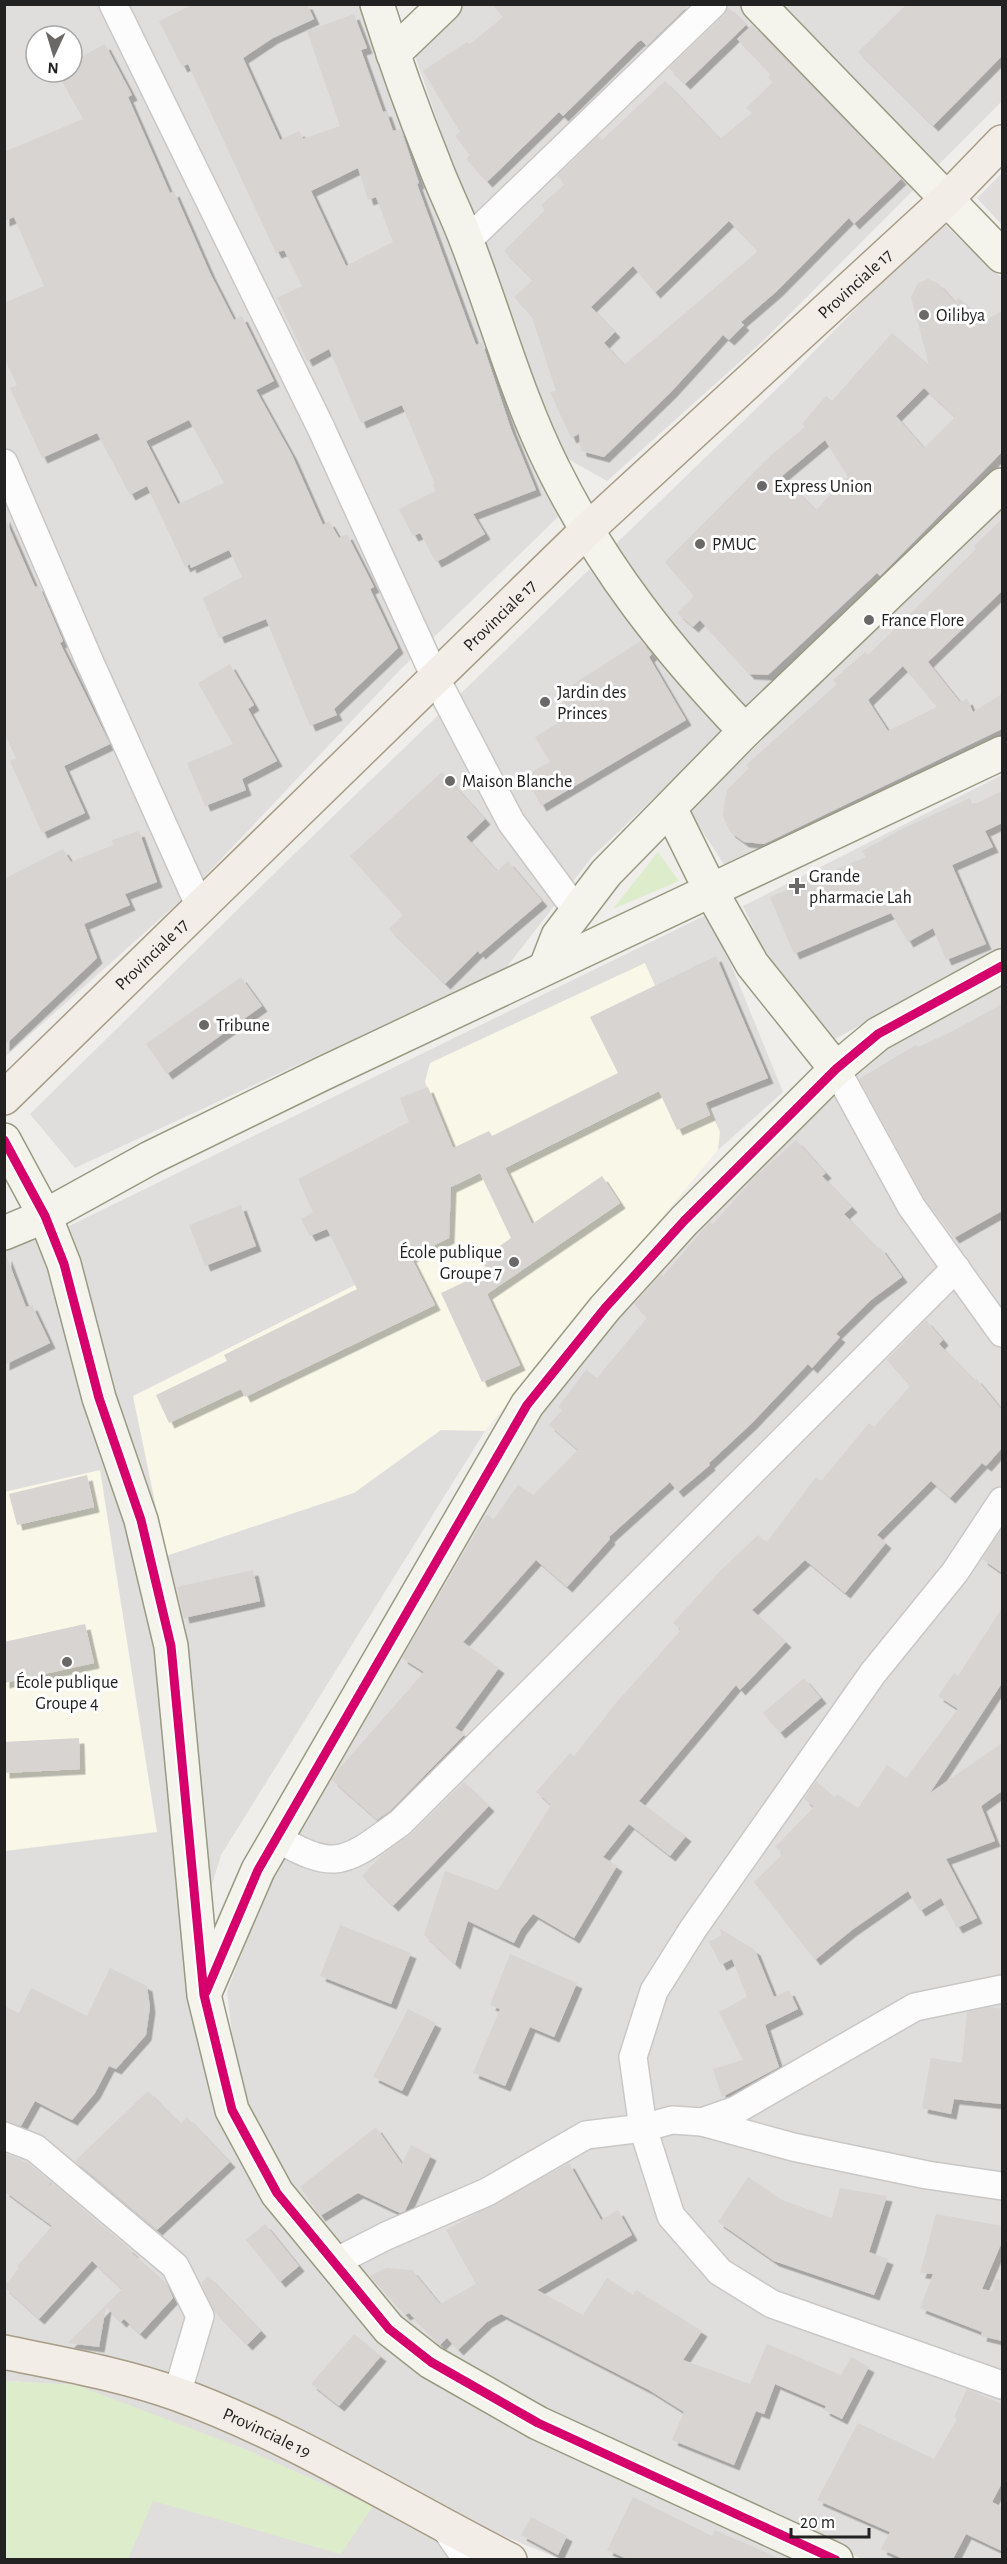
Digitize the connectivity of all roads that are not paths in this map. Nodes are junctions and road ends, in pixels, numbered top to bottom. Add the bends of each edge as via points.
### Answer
1 (113, 4) edge
2 (377, 4) edge
3 (445, 4) edge
4 (713, 4) edge
5 (758, 4) edge
6 (393, 54) junction
7 (1002, 142) edge
8 (945, 201) junction
9 (467, 241) junction
10 (1002, 256) edge
11 (4, 463) edge
12 (1002, 485) edge
13 (586, 530) junction
14 (435, 678) junction
15 (745, 731) junction
16 (1002, 753) edge
17 (670, 808) junction
18 (711, 891) junction
19 (200, 907) junction
20 (577, 911) junction
21 (1002, 966) edge
22 (546, 967) junction
23 (836, 1069) junction
24 (4, 1098) edge
25 (4, 1140) edge
26 (45, 1216) junction
27 (4, 1233) edge
28 (956, 1268) junction
29 (1002, 1333) edge
30 (1002, 1501) edge
31 (275, 1838) junction
32 (1002, 1989) edge
33 (204, 1995) junction
34 (702, 2122) junction
35 (643, 2128) junction
36 (4, 2136) edge
37 (1002, 2186) edge
38 (333, 2263) junction
39 (4, 2352) edge
40 (1002, 2385) edge
41 (177, 2394) junction
42 (442, 2524) junction
43 (467, 2559) edge
44 (510, 2559) edge
45 (836, 2559) edge

1 - 14 street via 321,428
2 - 6 street
3 - 6 street
4 - 9 street
5 - 8 street
6 - 9 street
7 - 8 main road, Provinciale 17
8 - 10 street
8 - 13 main road, Provinciale 17
9 - 13 street via 522,398 552,467
11 - 19 street
12 - 15 street
13 - 14 main road, Provinciale 17
13 - 15 street via 631,599 671,650
14 - 19 main road, Provinciale 17
14 - 20 street via 511,822
15 - 17 street
16 - 18 street
17 - 18 street
17 - 20 street via 606,873
18 - 22 street
18 - 23 street via 752,964
19 - 24 main road, Provinciale 17
20 - 22 street via 558,936
21 - 23 street via 878,1034
22 - 26 street via 150,1158
23 - 28 street via 911,1206
23 - 31 street via 676,1230 527,1405
25 - 26 street
26 - 27 street
26 - 33 street via 64,1264 99,1398 141,1520 171,1646
28 - 29 street
28 - 31 street via 400,1822 355,1852 334,1859 315,1856
30 - 35 street via 955,1572 873,1672 654,1991 633,2057
31 - 33 street
32 - 34 street via 915,2007 736,2110
33 - 38 street via 232,2110 277,2193
34 - 35 street via 672,2120
34 - 37 street via 815,2152
35 - 38 street via 586,2135 487,2192 386,2235
35 - 40 street via 671,2216 720,2272 771,2304
36 - 41 street via 35,2148 176,2266 200,2316
38 - 45 street via 389,2329 431,2362 538,2423
39 - 41 main road, Provinciale 19
41 - 42 main road, Provinciale 19 via 306,2451
42 - 43 street
42 - 44 main road, Provinciale 19

